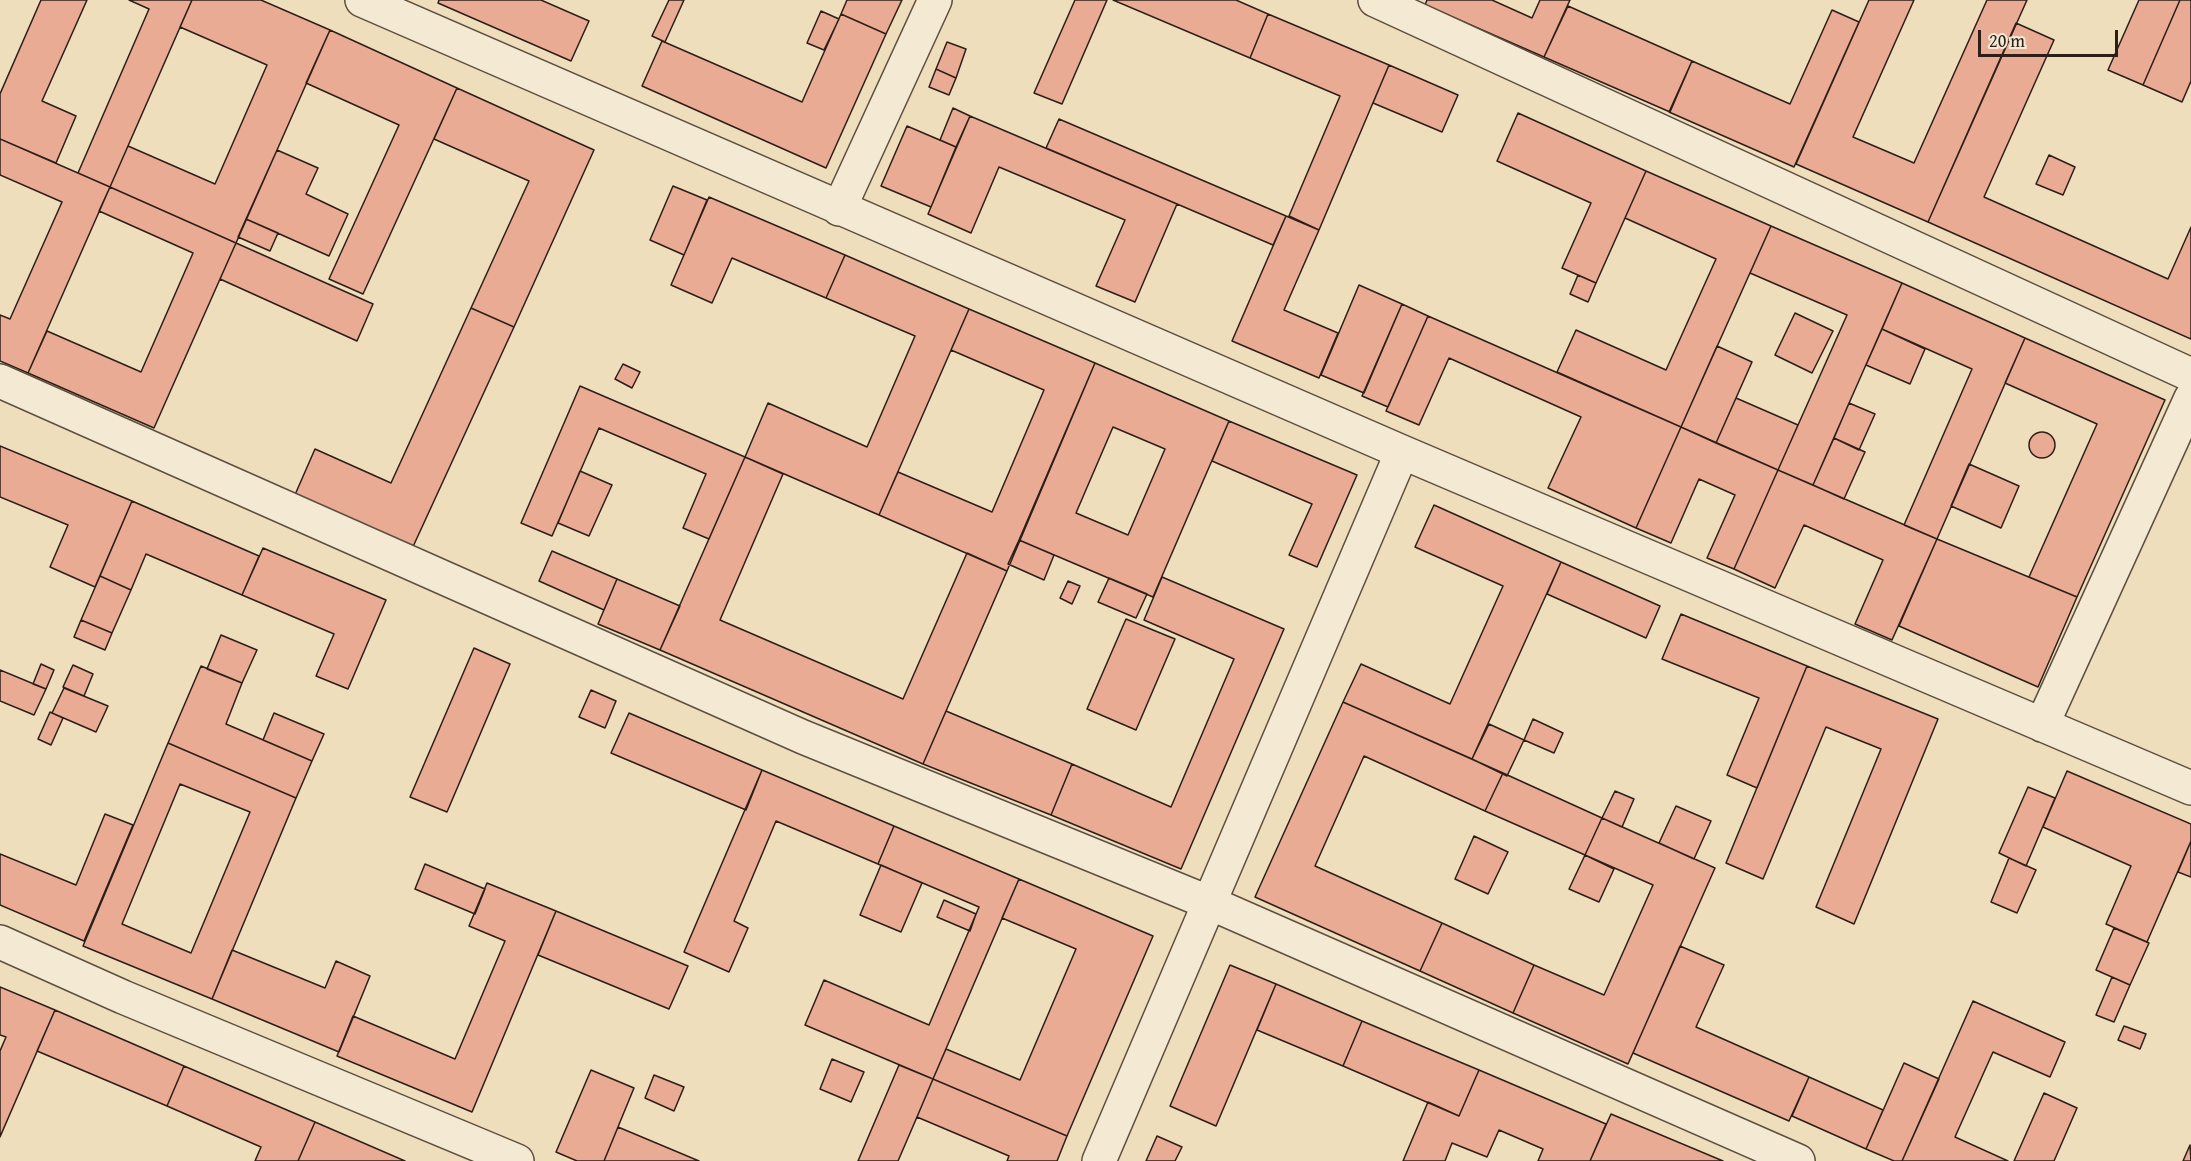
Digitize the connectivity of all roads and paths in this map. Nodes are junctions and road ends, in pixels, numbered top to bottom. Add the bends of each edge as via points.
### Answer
1 (362, 0) edge
2 (935, 0) edge
3 (1375, 0) edge
4 (401, 8) edge
5 (839, 209) junction
6 (2191, 375) edge
7 (0, 381) edge
8 (2191, 398) edge
9 (1402, 452) junction
10 (2042, 725) junction
11 (2191, 788) edge
12 (1210, 903) junction
13 (0, 942) edge
14 (517, 1161) edge
15 (1099, 1161) edge
16 (1798, 1161) edge

1 - 4 street
2 - 5 street
3 - 6 street
4 - 5 street
5 - 9 street
7 - 12 street via 803,736
8 - 10 street
9 - 10 street
9 - 12 street
10 - 11 street
12 - 15 street
12 - 16 street
13 - 14 street

